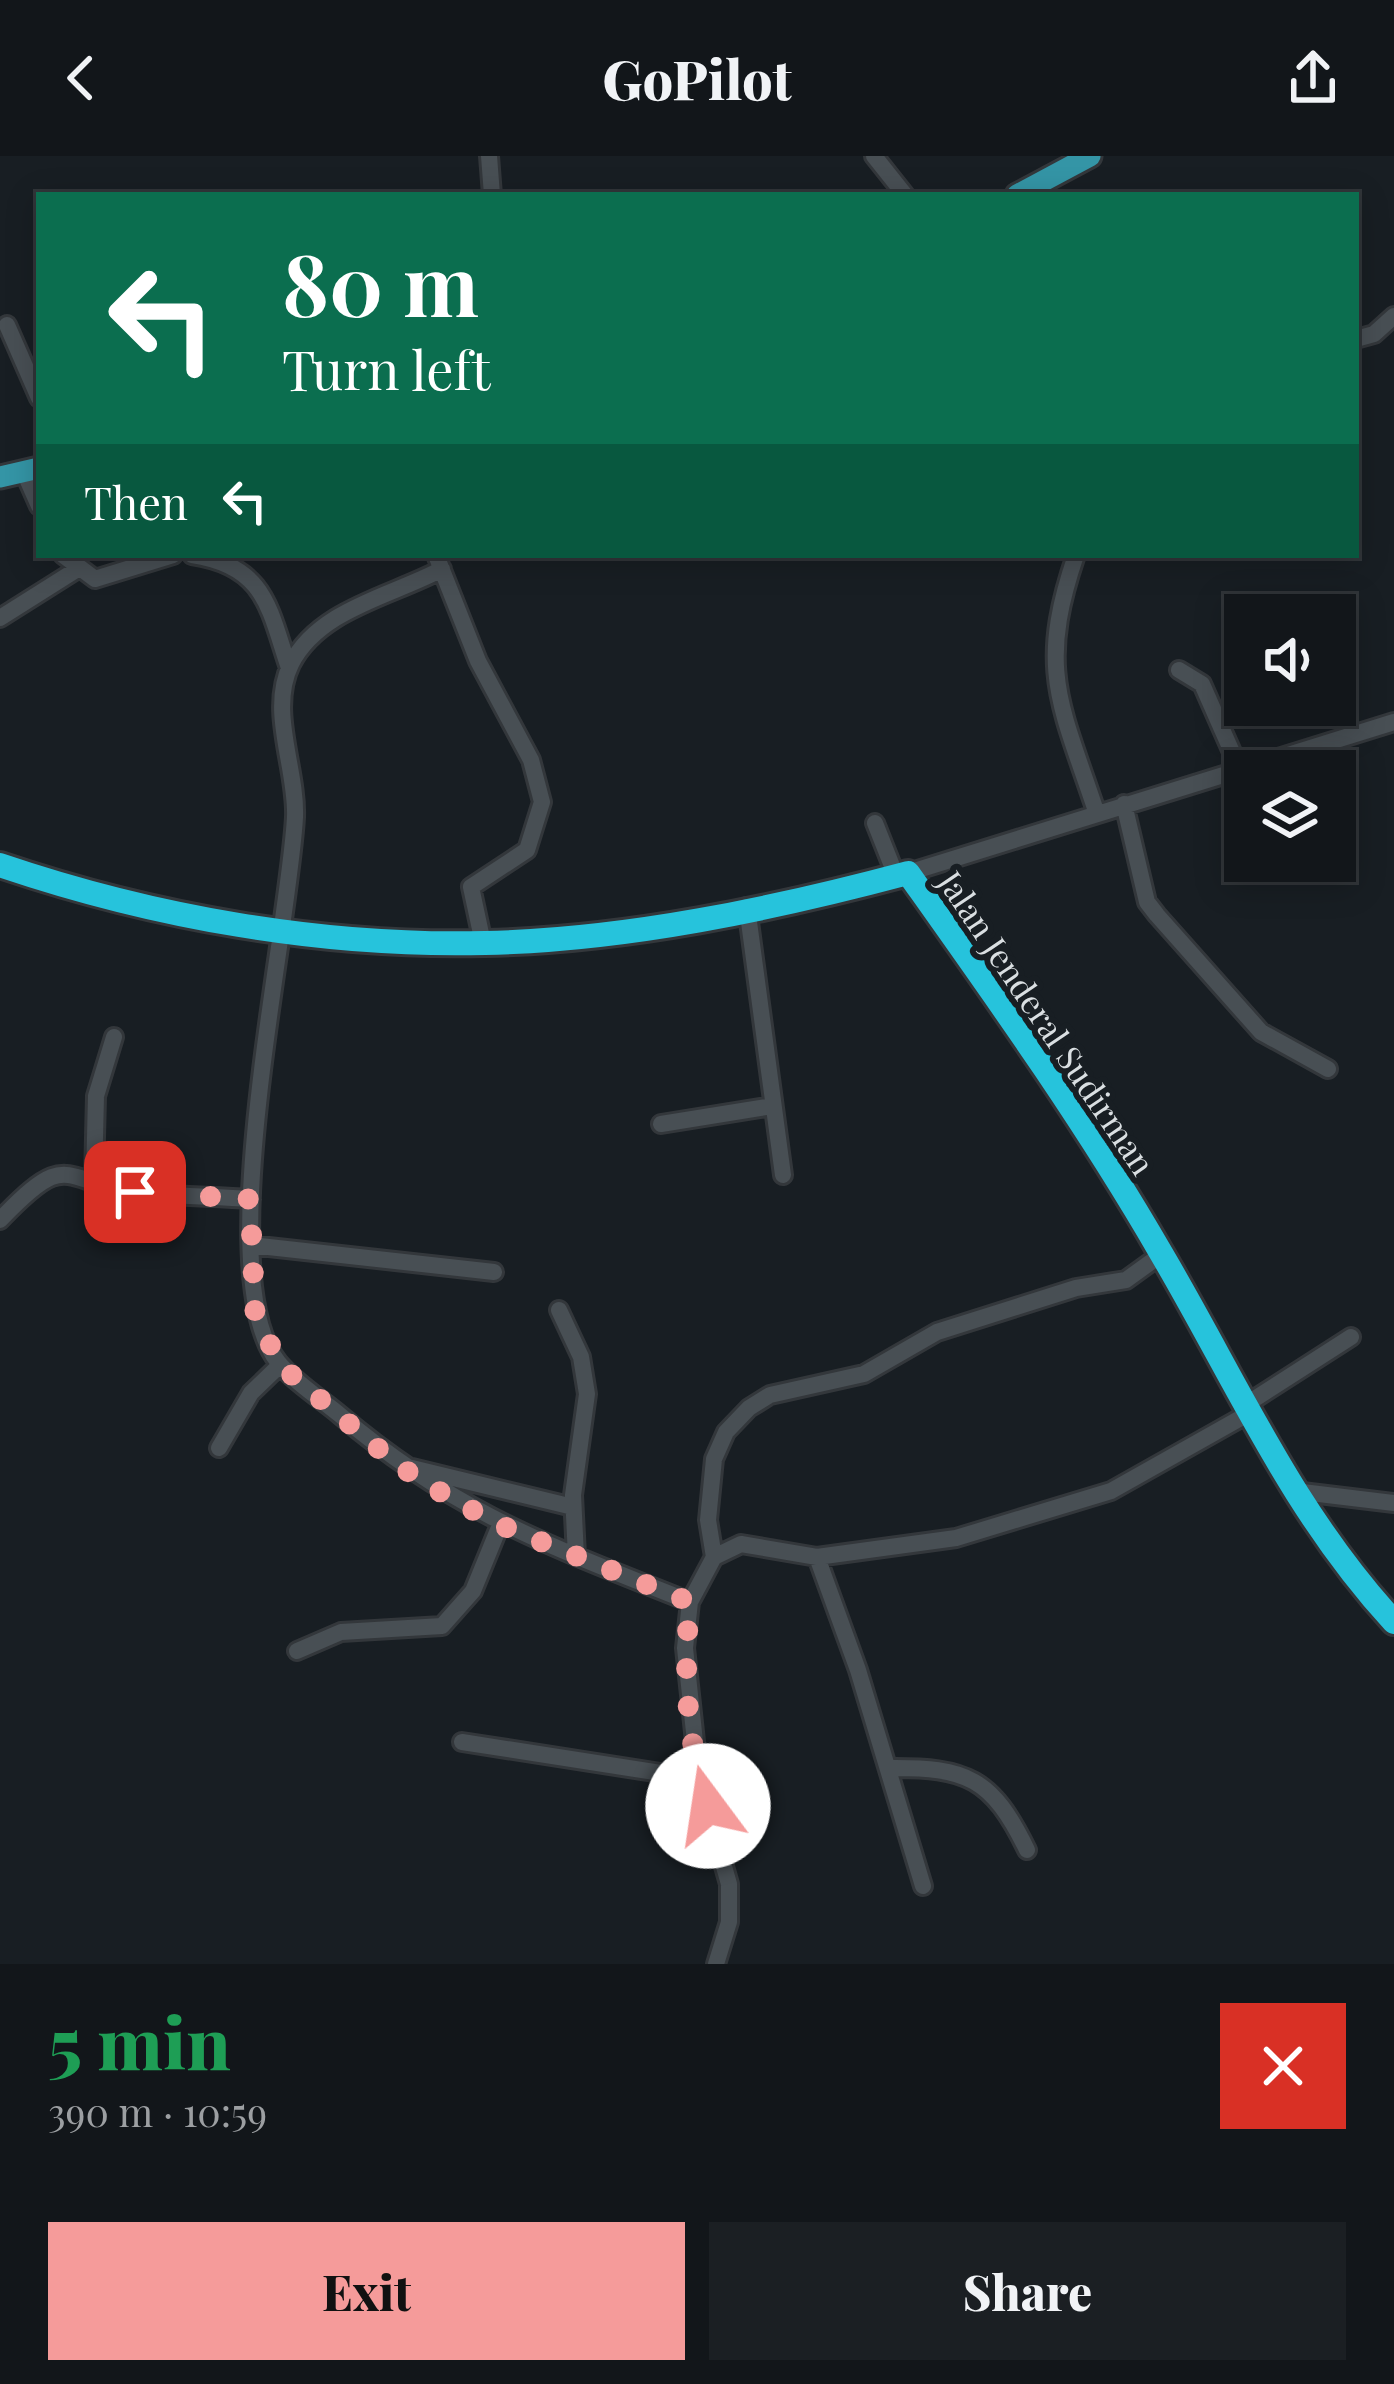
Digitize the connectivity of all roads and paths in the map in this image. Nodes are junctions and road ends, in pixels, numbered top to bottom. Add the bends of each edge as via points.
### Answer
1 (489, 156) edge
2 (874, 156) edge
3 (1090, 156) edge
4 (1067, 163) edge
5 (492, 192) edge
6 (903, 192) edge
7 (1022, 192) edge
8 (1394, 316) edge
9 (8, 325) dead end
10 (1359, 338) edge
11 (36, 391) edge
12 (31, 470) edge
13 (0, 477) edge
14 (66, 558) edge
15 (164, 558) edge
16 (200, 558) edge
17 (1075, 558) edge
18 (439, 562) edge
19 (76, 570) junction
20 (0, 618) edge
21 (289, 668) junction
22 (1179, 670) dead end
23 (1394, 722) edge
24 (1231, 750) edge
25 (1300, 750) edge
26 (1224, 773) edge
27 (1124, 804) junction
28 (1096, 812) junction
29 (875, 823) dead end
30 (0, 866) edge
31 (902, 874) junction
32 (747, 907) junction
33 (283, 930) junction
34 (483, 943) junction
35 (113, 1037) dead end
36 (1328, 1069) dead end
37 (772, 1106) junction
38 (661, 1124) dead end
39 (783, 1175) dead end
40 (94, 1179) junction
41 (250, 1199) junction
42 (0, 1220) edge
43 (251, 1245) junction
44 (1162, 1254) junction
45 (494, 1272) dead end
46 (559, 1310) dead end
47 (1352, 1336) dead end
48 (280, 1365) junction
49 (1244, 1411) junction
50 (219, 1448) dead end
51 (399, 1466) junction
52 (1294, 1491) junction
53 (1394, 1503) edge
54 (573, 1507) junction
55 (500, 1525) junction
56 (576, 1556) junction
57 (714, 1557) junction
58 (817, 1557) junction
59 (690, 1602) junction
60 (1394, 1622) edge
61 (297, 1651) dead end
62 (462, 1742) dead end
63 (888, 1768) junction
64 (699, 1779) junction
65 (1027, 1850) dead end
66 (922, 1886) dead end
67 (716, 1964) edge

1 - 5 street
2 - 6 street
3 - 4 main road
4 - 7 main road
8 - 10 street
9 - 11 street
12 - 13 main road
14 - 19 street
15 - 19 street via 118,576 94,579
16 - 21 street via 258,587 274,609
17 - 28 street via 1057,610 1053,681
18 - 21 street via 322,627
18 - 34 street via 478,662 531,760 542,802 527,850 471,887
19 - 20 street
21 - 33 street via 284,722 296,812
22 - 24 street via 1202,684
23 - 25 street
26 - 27 street
27 - 28 street
27 - 36 street via 1157,916 1261,1032
28 - 31 street
29 - 31 street
30 - 33 highway, Jalan Jenderal Sudirman via 94,897
31 - 32 highway, Jalan Jenderal Sudirman
31 - 44 highway, Jalan Jenderal Sudirman via 1040,1059
32 - 34 highway, Jalan Jenderal Sudirman via 557,939
32 - 37 street
33 - 34 highway, Jalan Jenderal Sudirman
33 - 41 street
35 - 40 street via 96,1096
37 - 38 street
37 - 39 street
40 - 41 street via 135,1192
40 - 42 street via 42,1180
41 - 43 street
43 - 45 street
43 - 48 street via 255,1312
44 - 49 highway, Jalan Jenderal Sudirman
44 - 57 street via 1126,1280 937,1332 864,1374 770,1395 749,1408 714,1459
46 - 54 street via 581,1357 587,1394
47 - 49 street
48 - 50 street via 251,1393
48 - 51 street
49 - 52 highway, Jalan Jenderal Sudirman
49 - 58 street via 1111,1491 1054,1511 885,1552
51 - 54 street
51 - 55 street
52 - 53 street
52 - 60 highway, Jalan Jenderal Sudirman via 1326,1543
54 - 56 street
55 - 56 street
55 - 61 street via 473,1591 442,1626 341,1632
56 - 59 street
57 - 58 street via 741,1544
57 - 59 street
58 - 63 street
59 - 64 street via 685,1648
62 - 64 street
63 - 65 street via 936,1767 986,1785
63 - 66 street
64 - 67 street via 729,1884 729,1922

